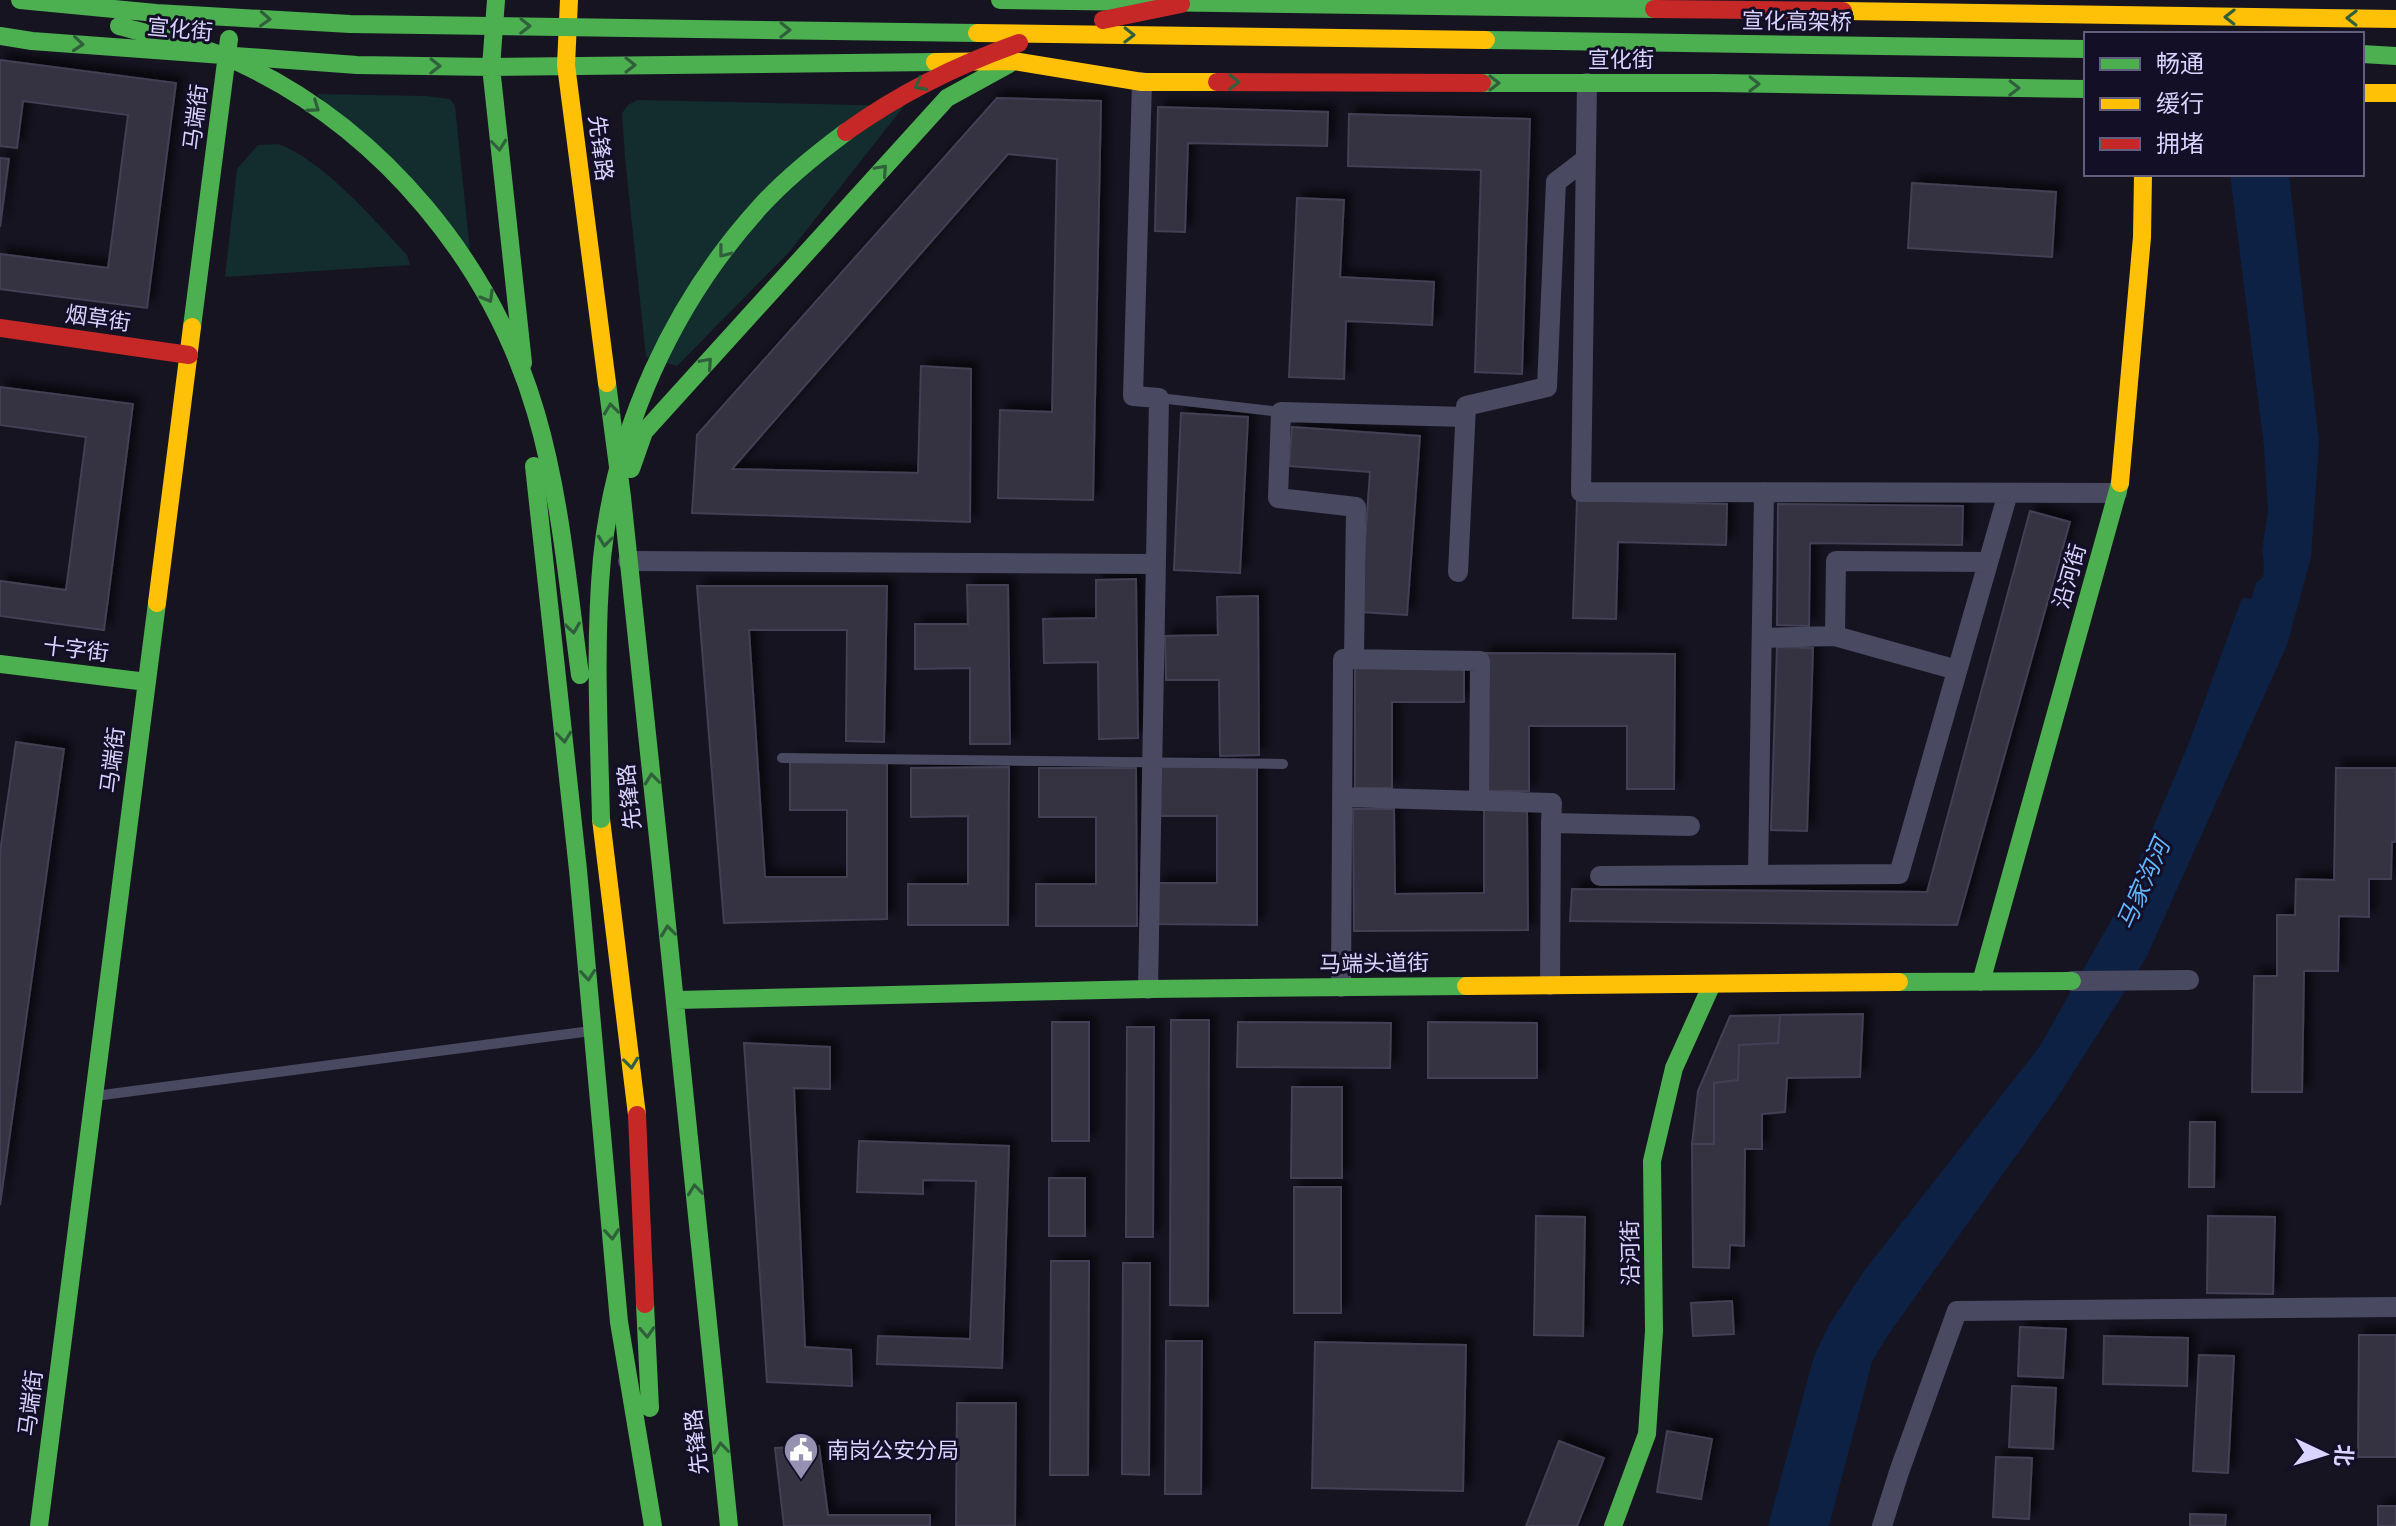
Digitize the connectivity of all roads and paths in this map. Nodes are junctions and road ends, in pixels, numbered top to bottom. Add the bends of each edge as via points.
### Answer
1 (5, 0) edge
2 (20, 0) edge
3 (234, 0) edge
4 (496, 0) edge
5 (569, 0) edge
6 (1000, 0) edge
7 (1181, 4) junction
8 (2396, 19) edge
9 (0, 36) edge
10 (2084, 49) edge
11 (2364, 54) edge
12 (227, 56) junction
13 (2396, 56) edge
14 (1014, 61) junction
15 (566, 65) junction
16 (491, 67) junction
17 (1149, 82) junction
18 (1587, 83) junction
19 (2084, 89) edge
20 (2364, 93) edge
21 (2396, 93) edge
22 (1586, 159) junction
23 (2143, 176) edge
24 (0, 328) edge
25 (189, 355) junction
26 (1159, 398) junction
27 (1281, 412) junction
28 (1465, 417) junction
29 (1764, 492) junction
30 (2008, 493) junction
31 (2117, 493) junction
32 (622, 497) junction
33 (628, 561) junction
34 (1988, 562) junction
35 (1156, 564) junction
36 (1458, 572) dead end
37 (1835, 636) junction
38 (1762, 638) junction
39 (1354, 659) junction
40 (0, 664) edge
41 (1957, 670) junction
42 (147, 682) junction
43 (782, 758) dead end
44 (1152, 763) junction
45 (1283, 764) dead end
46 (1342, 797) junction
47 (1479, 801) junction
48 (601, 819) junction
49 (1551, 823) junction
50 (1690, 826) dead end
51 (1758, 874) junction
52 (1600, 876) dead end
53 (2189, 980) dead end
54 (2072, 981) joint
55 (1981, 982) junction
56 (1712, 984) junction
57 (1550, 985) junction
58 (1341, 987) junction
59 (1148, 989) junction
60 (676, 1000) junction
61 (593, 1031) junction
62 (94, 1096) junction
63 (2396, 1307) edge
64 (39, 1526) edge
65 (654, 1526) edge
66 (729, 1526) edge
67 (1613, 1526) edge
68 (1882, 1526) edge

1 -> 48 main road, bridge via 208,50 268,77 310,103 395,172 468,262 520,364 536,414 552,487
2 -> 10 main road, 宣化高架桥, bridge via 350,24
3 - 12 main road, 马端街
4 - 16 main road
5 - 15 main road, 先锋路
6 - 7 main road, 宣化高架桥, bridge
8 -> 7 main road, 宣化高架桥
7 -> 48 main road, bridge via 1070,26 985,53 920,84 863,119 807,164 761,206 717,259 676,324 645,389 608,516 597,644
9 -> 12 main road, 宣化街
11 - 13 main road
12 -> 16 main road, 宣化街
12 - 25 main road, 马端街
15 -> 14 main road, 宣化街
14 - 17 main road, 宣化街
32 -> 14 main road via 644,432 947,98
15 - 16 main road, 宣化街
32 -> 15 main road, 先锋路
16 -> 61 main road
17 -> 18 main road, 宣化街
17 - 26 street via 1133,396
18 -> 19 main road, 宣化街
18 - 22 street
20 - 21 main road
22 - 28 street via 1556,182 1547,387 1466,406
22 - 29 street via 1581,492
23 - 31 main road, 沿河街 via 2142,237
24 - 25 main road, 烟草街
25 - 42 main road, 马端街
26 - 27 lane
26 - 35 street
27 - 28 street
27 - 39 street via 1278,498 1356,507
28 - 36 street
29 - 30 street
29 - 38 street
30 - 31 street
30 - 34 street
31 - 55 main road, 沿河街
32 - 33 main road, 先锋路
33 - 35 street
60 -> 33 main road, 先锋路
34 - 37 street via 1836,561
34 - 41 street
35 - 44 street
37 - 38 street
37 - 41 street
38 - 51 street
39 - 46 street via 1343,659
39 - 47 street via 1480,661
40 - 42 main road, 十字街
41 - 51 street via 1899,874
42 - 62 main road, 马端街
43 - 44 lane
44 - 45 lane
44 - 59 street
46 - 47 street
46 - 58 street
47 - 49 street via 1552,803
48 -> 65 main road via 637,1115
49 - 50 street
49 - 57 street
51 - 52 street
53 - 54 street
54 - 55 main road, 马端头道街
55 - 56 main road, 马端头道街
56 - 57 main road, 马端头道街
56 - 67 main road, 沿河街 via 1674,1068 1652,1161 1654,1331 1647,1434
57 - 58 main road, 马端头道街
58 - 59 main road, 马端头道街
59 - 60 main road, 马端头道街
66 -> 60 main road, 先锋路
61 - 62 lane
61 -> 65 main road via 619,1322
62 - 64 main road, 马端街
63 - 68 street via 1957,1311

